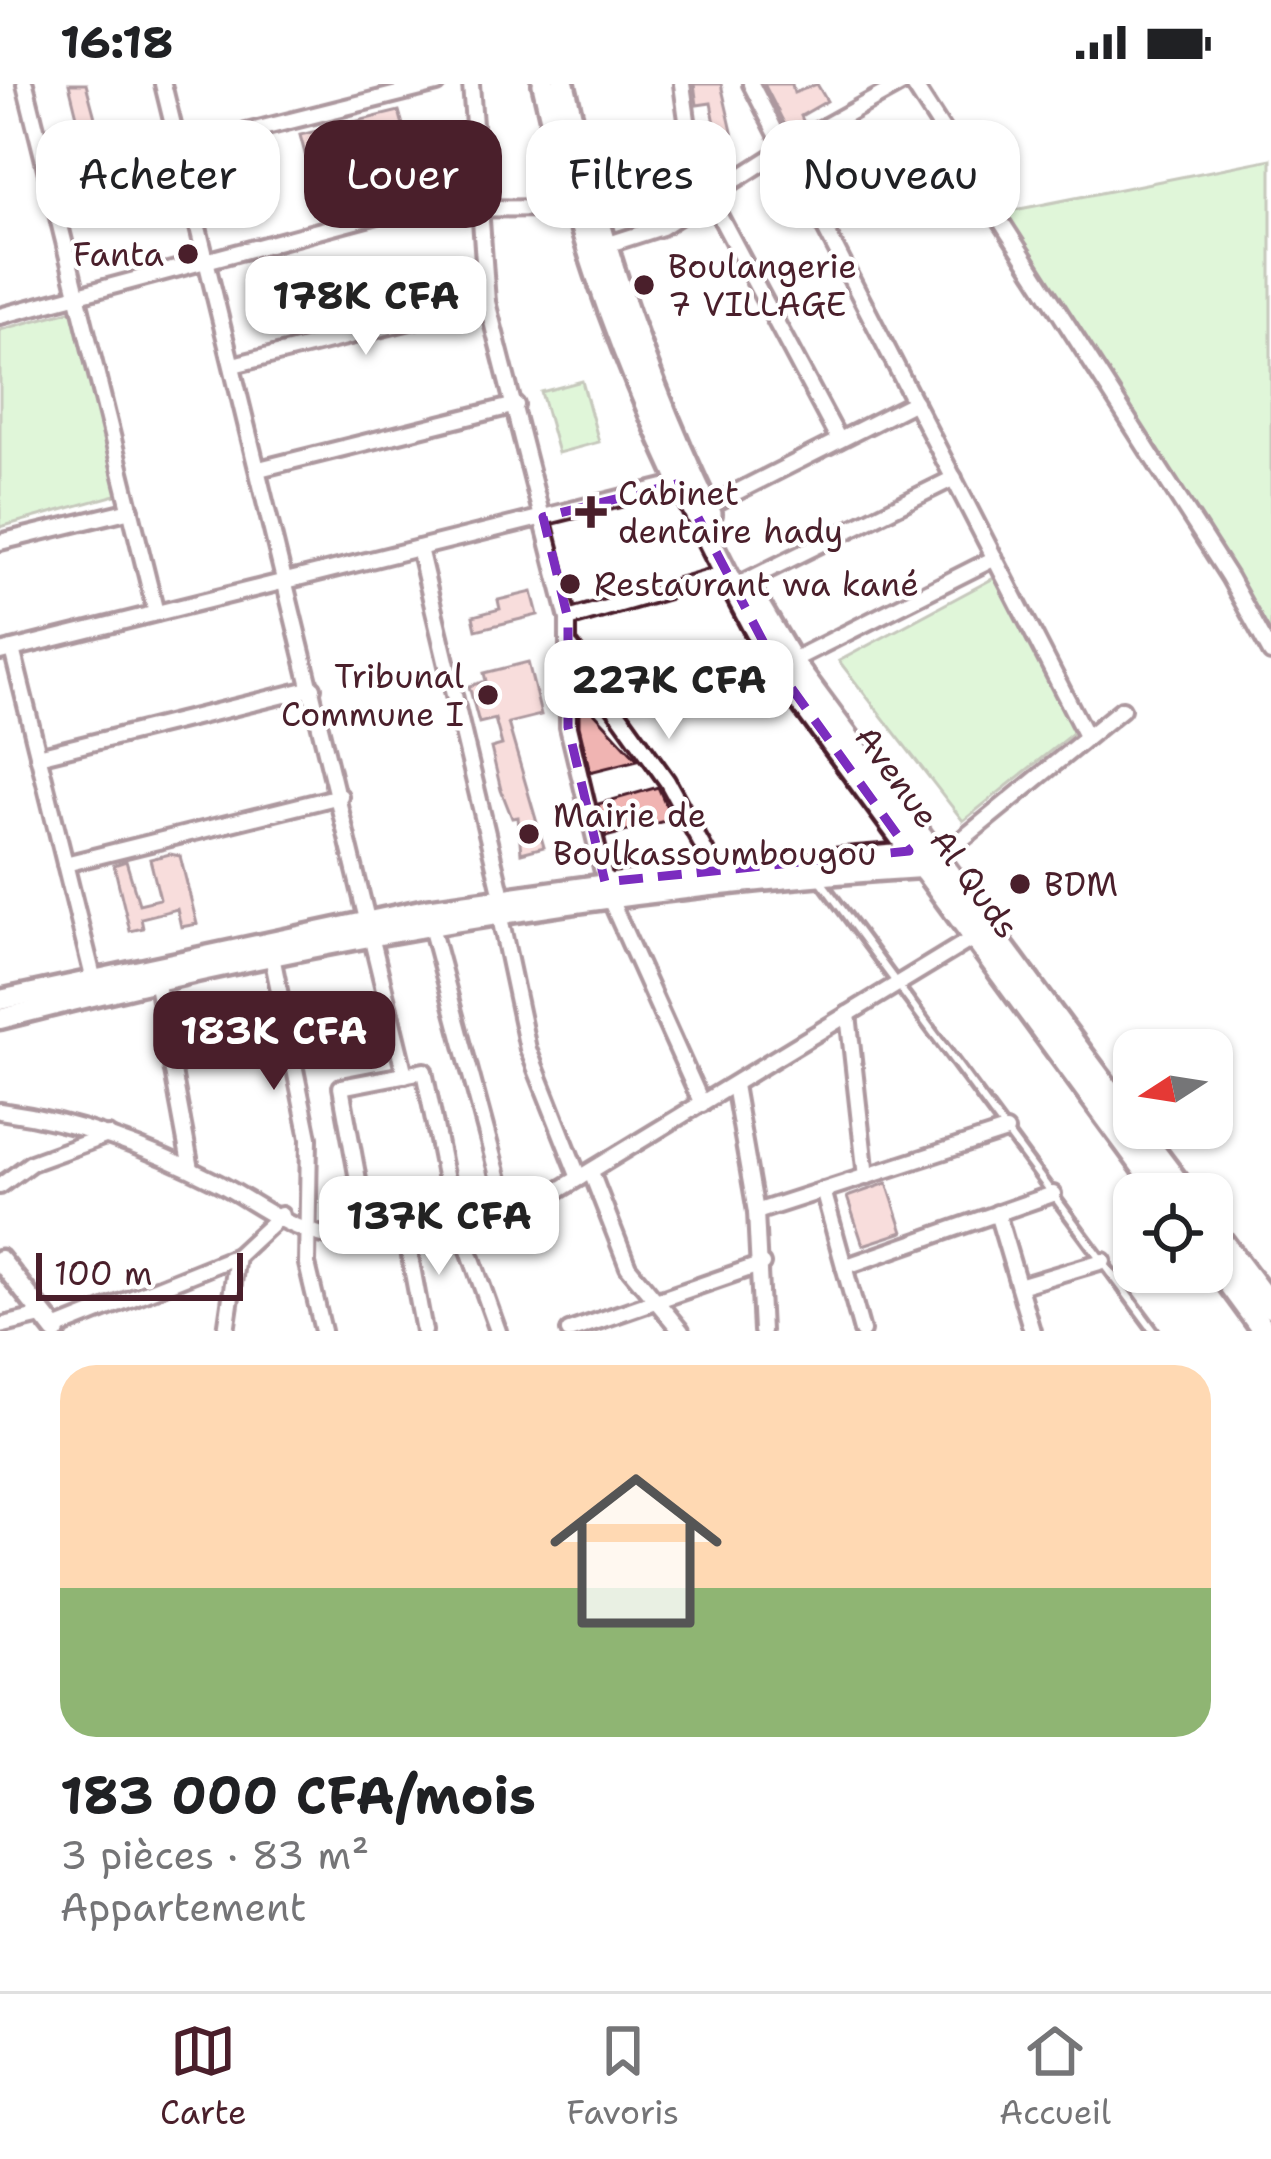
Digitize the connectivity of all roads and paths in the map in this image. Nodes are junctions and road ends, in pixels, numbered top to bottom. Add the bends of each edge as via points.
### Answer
1 (25, 84) edge
2 (163, 84) edge
3 (437, 84) edge
4 (471, 84) edge
5 (544, 84) edge
6 (563, 84) edge
7 (682, 84) edge
8 (751, 84) edge
9 (901, 84) edge
10 (934, 84) edge
11 (406, 87) edge
12 (916, 88) edge
13 (172, 120) edge
14 (474, 120) edge
15 (553, 120) edge
16 (688, 120) edge
17 (769, 120) edge
18 (836, 120) edge
19 (280, 121) edge
20 (199, 228) edge
21 (334, 228) edge
22 (482, 228) edge
23 (582, 228) edge
24 (656, 228) edge
25 (727, 228) edge
26 (825, 228) edge
27 (606, 245) junction
28 (208, 264) junction
29 (78, 297) junction
30 (487, 302) junction
31 (0, 316) edge
32 (233, 365) junction
33 (915, 402) junction
34 (516, 405) junction
35 (839, 440) junction
36 (259, 469) junction
37 (954, 478) junction
38 (680, 483) junction
39 (706, 507) junction
40 (131, 510) junction
41 (544, 517) junction
42 (0, 542) edge
43 (418, 548) junction
44 (995, 559) junction
45 (734, 578) junction
46 (286, 581) junction
47 (157, 613) junction
48 (568, 619) junction
49 (571, 647) junction
50 (6, 651) edge
51 (1271, 653) edge
52 (791, 661) junction
53 (313, 688) junction
54 (1122, 709) dead end
55 (1086, 736) junction
56 (38, 756) junction
57 (340, 796) junction
58 (928, 857) junction
59 (65, 864) junction
60 (811, 867) junction
61 (716, 868) junction
62 (607, 890) junction
63 (499, 900) junction
64 (428, 916) junction
65 (372, 928) junction
66 (974, 938) junction
67 (272, 956) junction
68 (156, 979) junction
69 (897, 984) junction
70 (95, 985) junction
71 (0, 1000) edge
72 (848, 1015) junction
73 (0, 1018) edge
74 (405, 1075) junction
75 (734, 1085) junction
76 (1113, 1097) edge
77 (702, 1104) junction
78 (0, 1111) edge
79 (1006, 1131) junction
80 (109, 1135) junction
81 (191, 1169) junction
82 (1147, 1173) edge
83 (585, 1175) junction
84 (866, 1178) junction
85 (0, 1186) edge
86 (823, 1190) junction
87 (1053, 1194) junction
88 (756, 1212) junction
89 (508, 1213) junction
90 (997, 1213) junction
91 (281, 1215) junction
92 (458, 1225) junction
93 (305, 1231) junction
94 (406, 1235) junction
95 (369, 1240) junction
96 (237, 1256) junction
97 (1233, 1257) edge
98 (0, 1260) edge
99 (1102, 1261) junction
100 (761, 1264) junction
101 (844, 1267) junction
102 (1019, 1286) junction
103 (1233, 1289) edge
104 (659, 1299) junction
105 (1271, 1307) edge
106 (52, 1325) edge
107 (0, 1326) edge
108 (226, 1331) edge
109 (322, 1331) edge
110 (424, 1331) edge
111 (498, 1331) edge
112 (569, 1331) edge
113 (681, 1331) edge
114 (762, 1331) edge
115 (862, 1331) edge
116 (1032, 1331) edge
117 (1154, 1331) edge
118 (1264, 1331) edge

1 - 29 street
2 - 13 street
3 - 11 street
4 - 14 street
5 - 15 main road, Avenue Al Quds
6 - 27 main road, Avenue Al Quds
7 - 16 street
8 - 17 street
9 - 18 street
10 - 12 lane
11 - 19 street
12 - 51 street
20 - 28 street
21 - 28 street
22 - 30 street
23 - 38 main road, Avenue Al Quds
24 - 27 street
25 - 35 street
26 - 33 street
27 - 39 main road, Avenue Al Quds
28 - 29 street
28 - 32 street
29 - 31 street
29 - 40 street
30 - 32 street
30 - 34 street
32 - 36 street
33 - 35 street
33 - 37 street
34 - 36 street
34 - 41 street
35 - 39 street
36 - 46 street
37 - 44 street
37 - 45 street
38 - 41 street
38 - 45 main road, Avenue Al Quds
39 - 45 main road, Avenue Al Quds
40 - 42 street
40 - 47 street
41 - 43 street
41 - 48 street
43 - 46 street
43 - 63 street
44 - 52 street
44 - 55 street
45 - 48 street
45 - 52 main road, Avenue Al Quds
45 - 58 main road, Avenue Al Quds via 777,668
46 - 47 street
46 - 53 street
47 - 50 street
48 - 49 street
49 - 61 street via 667,781
49 - 62 street via 568,727
50 - 56 street
52 - 58 main road, Avenue Al Quds
53 - 56 street
53 - 57 street
54 - 55 street
55 - 58 street
56 - 59 street
57 - 59 street
57 - 65 street
58 - 60 main road
58 - 66 main road, Avenue Al Quds
58 - 76 main road, Avenue Al Quds
59 - 70 street
60 - 61 main road
60 - 62 main road
60 - 69 lane
61 - 62 main road
62 - 63 main road
62 - 77 street
63 - 64 main road
63 - 83 street via 528,1049
64 - 65 main road
64 - 89 street
65 - 67 main road
65 - 70 main road
65 - 74 street
66 - 69 street
66 - 82 main road, Avenue Al Quds
67 - 68 main road
67 - 93 street via 309,1138
68 - 70 main road
68 - 81 street
69 - 72 street
69 - 79 lane
70 - 71 main road
70 - 73 main road
72 - 75 street
72 - 84 street
74 - 92 street via 424,1071
74 - 95 street via 341,1087
75 - 77 street
75 - 88 street
77 - 83 street
78 - 80 street via 70,1120
79 - 84 street
79 - 87 lane
80 - 81 street
80 - 85 street via 31,1163
81 - 91 street
83 - 89 street
83 - 104 street via 628,1267
84 - 86 street
86 - 88 street
86 - 101 street
87 - 90 street
87 - 99 lane
88 - 100 street
89 - 92 street
90 - 101 street
90 - 102 street
91 - 93 street
91 - 96 street
92 - 94 street
92 - 111 street
93 - 95 street
93 - 109 street
94 - 95 street
94 - 110 street
96 - 106 street
96 - 108 street
97 - 105 main road
98 - 106 main road
99 - 102 street
99 - 117 lane
100 - 104 street
100 - 114 street
101 - 115 street
102 - 116 street
103 - 118 main road
104 - 112 street
104 - 113 street
106 - 107 street

